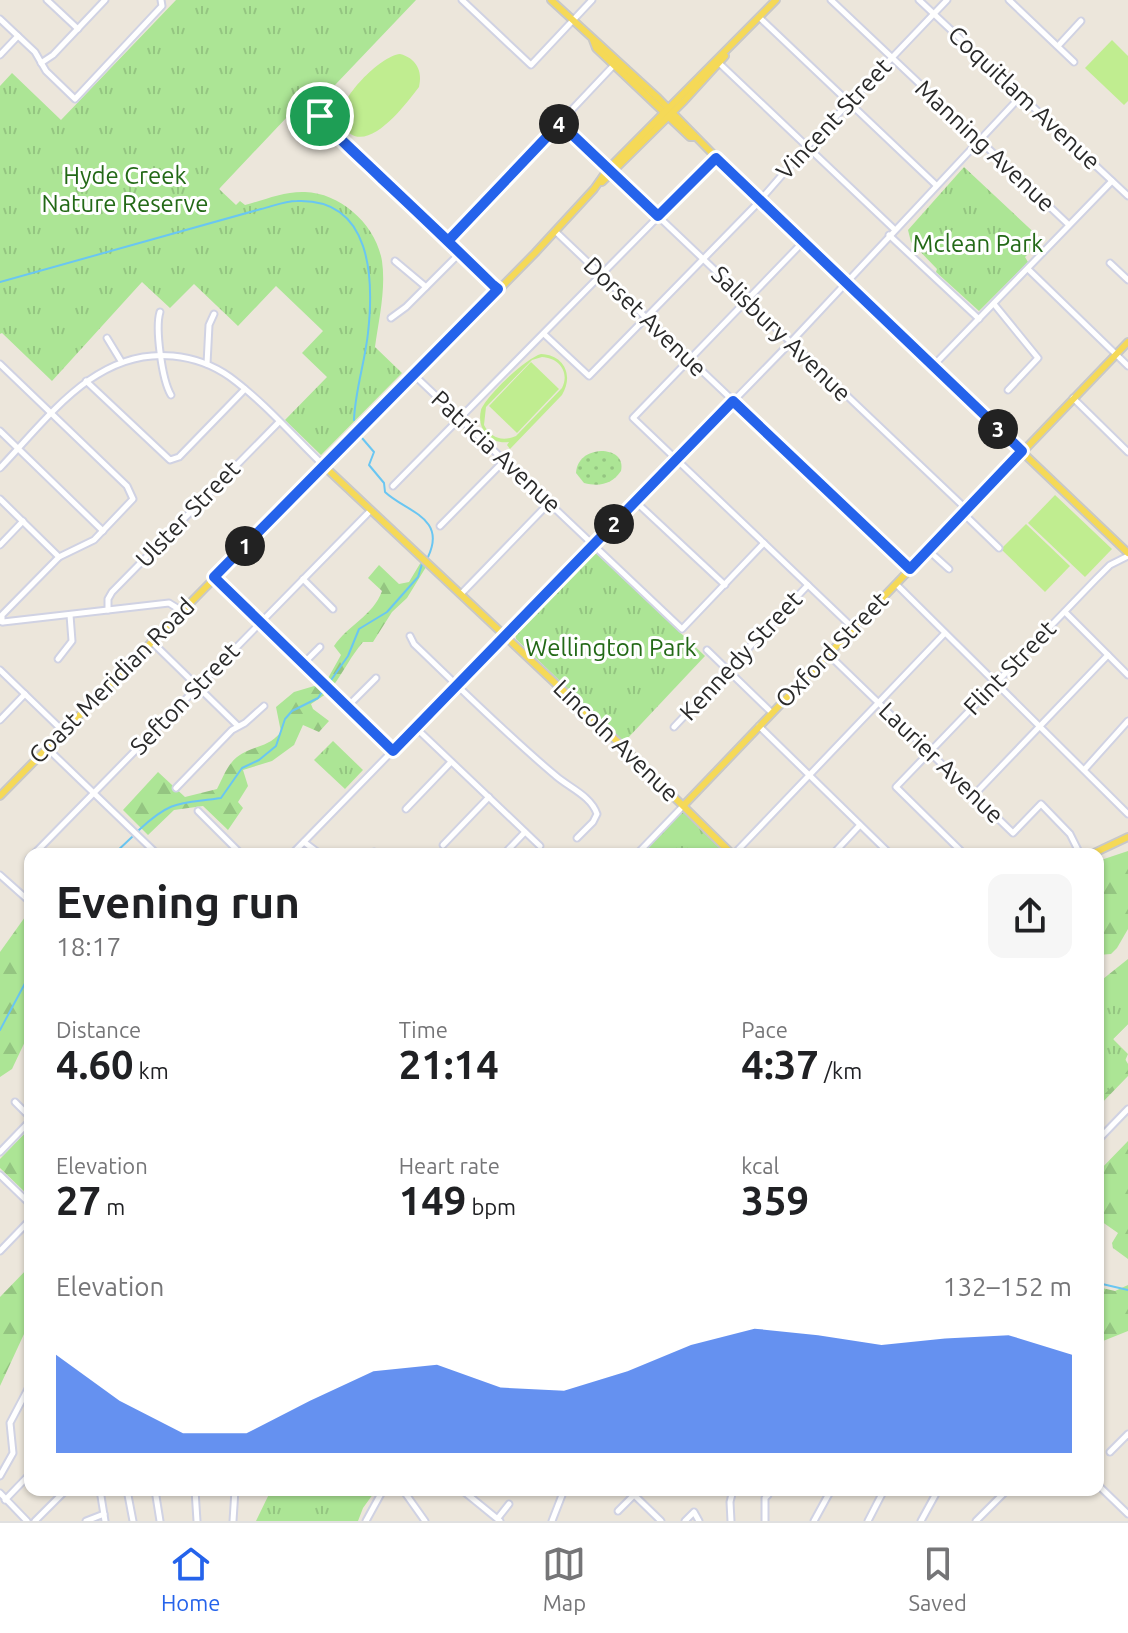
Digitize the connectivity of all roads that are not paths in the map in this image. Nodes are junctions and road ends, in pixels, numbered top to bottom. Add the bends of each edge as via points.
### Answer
1 (47, 0) edge
2 (105, 0) edge
3 (462, 0) edge
4 (551, 0) edge
5 (592, 0) edge
6 (776, 0) edge
7 (831, 0) edge
8 (919, 0) edge
9 (947, 0) edge
10 (1009, 0) edge
11 (162, 2) edge
12 (1018, 3) edge
13 (934, 14) junction
14 (759, 17) junction
15 (0, 19) edge
16 (574, 21) junction
17 (1081, 21) dead end
18 (78, 29) junction
19 (18, 36) junction
20 (593, 40) junction
21 (1058, 46) junction
22 (0, 55) edge
23 (892, 58) junction
24 (717, 61) junction
25 (1074, 62) dead end
26 (41, 63) junction
27 (614, 65) junction
28 (1021, 96) junction
29 (658, 98) junction
30 (677, 98) junction
31 (849, 103) junction
32 (669, 112) junction
33 (560, 123) junction
34 (329, 128) dead end
35 (979, 141) junction
36 (807, 147) junction
37 (716, 158) junction
38 (610, 172) junction
39 (1112, 181) junction
40 (936, 185) junction
41 (1128, 196) edge
42 (759, 200) junction
43 (658, 216) junction
44 (1069, 225) junction
45 (894, 229) junction
46 (555, 231) junction
47 (889, 235) junction
48 (448, 241) junction
49 (803, 242) junction
50 (460, 253) junction
51 (702, 260) junction
52 (395, 261) dead end
53 (1110, 263) dead end
54 (1028, 269) junction
55 (601, 275) junction
56 (1128, 280) edge
57 (846, 283) junction
58 (426, 287) junction
59 (498, 289) junction
60 (747, 301) junction
61 (994, 304) junction
62 (160, 312) dead end
63 (214, 314) dead end
64 (391, 318) dead end
65 (646, 318) junction
66 (979, 319) junction
67 (544, 334) junction
68 (107, 338) dead end
69 (1128, 342) edge
70 (790, 343) junction
71 (1116, 354) junction
72 (162, 355) junction
73 (690, 360) junction
74 (121, 361) junction
75 (0, 364) edge
76 (207, 364) junction
77 (933, 366) junction
78 (1128, 366) edge
79 (414, 375) junction
80 (86, 381) junction
81 (245, 389) junction
82 (1008, 390) dead end
83 (171, 395) dead end
84 (1073, 398) junction
85 (733, 401) junction
86 (52, 414) junction
87 (460, 419) junction
88 (279, 422) junction
89 (0, 431) edge
90 (19, 448) junction
91 (1022, 451) junction
92 (1128, 452) edge
93 (677, 460) junction
94 (504, 461) junction
95 (324, 466) junction
96 (0, 468) edge
97 (393, 486) dead end
98 (0, 499) edge
99 (636, 502) junction
100 (549, 503) junction
101 (371, 510) junction
102 (964, 511) junction
103 (23, 521) junction
104 (440, 526) dead end
105 (103, 531) junction
106 (764, 543) junction
107 (0, 545) edge
108 (594, 545) junction
109 (999, 548) dead end
110 (928, 550) junction
111 (1128, 554) edge
112 (59, 557) junction
113 (910, 569) junction
114 (949, 569) dead end
115 (214, 577) junction
116 (303, 579) junction
117 (896, 583) junction
118 (725, 585) junction
119 (808, 585) junction
120 (461, 594) junction
121 (333, 609) dead end
122 (108, 610) junction
123 (182, 611) junction
124 (1065, 612) junction
125 (70, 615) junction
126 (260, 622) junction
127 (1, 623) edge
128 (853, 628) junction
129 (945, 633) junction
130 (410, 636) dead end
131 (506, 636) junction
132 (151, 641) junction
133 (320, 647) dead end
134 (707, 650) dead end
135 (828, 654) junction
136 (1108, 655) junction
137 (58, 659) dead end
138 (304, 663) junction
139 (0, 670) edge
140 (727, 671) junction
141 (1128, 675) edge
142 (376, 678) dead end
143 (995, 683) junction
144 (458, 685) junction
145 (198, 687) junction
146 (25, 694) junction
147 (879, 703) junction
148 (264, 706) dead end
149 (348, 706) junction
150 (772, 713) junction
151 (0, 720) edge
152 (1128, 721) edge
153 (238, 726) junction
154 (759, 726) junction
155 (1039, 726) junction
156 (674, 727) dead end
157 (416, 728) junction
158 (63, 731) junction
159 (46, 747) junction
160 (393, 751) junction
161 (930, 752) junction
162 (451, 762) junction
163 (1084, 770) junction
164 (810, 775) junction
165 (176, 788) dead end
166 (94, 793) junction
167 (974, 795) junction
168 (0, 796) edge
169 (489, 797) junction
170 (684, 805) junction
171 (406, 809) dead end
172 (198, 811) dead end
173 (1128, 814) edge
174 (860, 825) junction
175 (525, 832) junction
176 (1128, 837) edge
177 (577, 838) dead end
178 (304, 842) junction
179 (443, 845) dead end
180 (540, 846) dead end
181 (40, 848) edge
182 (151, 848) edge
183 (235, 848) edge
184 (298, 848) edge
185 (312, 848) edge
186 (510, 848) edge
187 (643, 848) edge
188 (727, 848) edge
189 (739, 848) edge
190 (839, 848) edge
191 (884, 848) edge
192 (958, 848) edge
193 (1077, 848) edge
194 (1104, 848) edge
195 (0, 875) edge
196 (24, 896) edge
197 (15, 1102) dead end
198 (1128, 1109) edge
199 (24, 1112) edge
200 (24, 1126) edge
201 (1104, 1134) edge
202 (0, 1152) edge
203 (0, 1175) edge
204 (24, 1198) edge
205 (24, 1226) edge
206 (0, 1251) edge
207 (24, 1401) edge
208 (1128, 1434) edge
209 (1110, 1452) dead end
210 (0, 1476) edge
211 (24, 1480) edge
212 (1104, 1491) edge
213 (0, 1493) edge
214 (60, 1496) edge
215 (101, 1496) edge
216 (128, 1496) edge
217 (156, 1496) edge
218 (195, 1496) edge
219 (235, 1496) edge
220 (380, 1496) edge
221 (407, 1496) edge
222 (470, 1496) edge
223 (562, 1496) edge
224 (628, 1496) edge
225 (635, 1496) edge
226 (732, 1496) edge
227 (767, 1496) edge
228 (828, 1496) edge
229 (881, 1496) edge
230 (935, 1496) edge
231 (1001, 1496) edge
232 (5, 1500) junction
233 (509, 1504) dead end
234 (618, 1511) dead end
235 (1128, 1514) edge
236 (105, 1518) edge
237 (499, 1519) edge
238 (27, 1521) edge
239 (35, 1521) edge
240 (86, 1521) edge
241 (133, 1521) edge
242 (160, 1521) edge
243 (197, 1521) edge
244 (233, 1521) edge
245 (366, 1521) edge
246 (425, 1521) edge
247 (552, 1521) edge
248 (661, 1521) edge
249 (685, 1521) edge
250 (699, 1521) edge
251 (731, 1521) edge
252 (765, 1521) edge
253 (814, 1521) edge
254 (868, 1521) edge
255 (921, 1521) edge
256 (976, 1521) edge

1 - 18 street
2 - 18 street
3 - 16 street via 531,65
4 - 16 main road
5 - 16 street
6 - 14 main road, Coast Meridian Road
7 - 23 street, Manning Avenue
8 - 13 street, Coquitlam Avenue
9 - 13 street, Vincent Street
10 - 12 street
11 - 26 street via 75,99
12 - 21 street
13 - 23 street, Vincent Street
13 - 28 street, Coquitlam Avenue
14 - 24 main road, Coast Meridian Road
14 - 31 street
15 - 19 street
16 - 20 main road
17 - 21 street
18 - 26 street
19 - 22 street
19 - 26 street
20 - 27 main road
20 - 29 main road
21 - 25 street
23 - 31 street, Vincent Street
23 - 35 street, Manning Avenue
24 - 30 main road, Coast Meridian Road
24 - 32 main road, Coast Meridian Road
24 - 36 street
27 - 32 main road
27 - 33 street
28 - 35 street
28 - 39 street, Coquitlam Avenue
29 - 30 main road
29 - 32 main road
30 - 32 main road, Coast Meridian Road
31 - 36 street, Vincent Street
31 - 40 street
32 - 37 main road
32 - 38 main road, Coast Meridian Road
33 - 38 street, Salisbury Avenue
33 - 48 street
34 - 48 street
35 - 40 street
35 - 44 street, Manning Avenue
36 - 42 street, Vincent Street
36 - 45 street
37 - 42 main road
37 - 43 street
38 - 43 street, Salisbury Avenue
38 - 46 main road, Coast Meridian Road
39 - 41 street, Coquitlam Avenue
39 - 44 street
40 - 45 street
42 - 49 main road
42 - 51 street, Vincent Street
43 - 51 street, Salisbury Avenue
43 - 55 street
44 - 54 street
45 - 47 street
46 - 55 street, Dorset Avenue
46 - 59 main road, Coast Meridian Road
47 - 57 street
47 - 66 street
48 - 50 street
49 - 57 main road
49 - 60 street
50 - 58 street
50 - 59 street
51 - 60 street, Salisbury Avenue
51 - 65 street, Vincent Street
52 - 58 street
53 - 56 street
54 - 61 street
54 - 71 street
55 - 65 street, Dorset Avenue
55 - 67 street
57 - 70 street
57 - 77 main road
58 - 64 street
59 - 79 main road, Coast Meridian Road
60 - 70 street, Salisbury Avenue
60 - 73 street
61 - 66 street
61 - 82 street via 1038,358
62 - 72 street
63 - 76 street
65 - 67 street, Vincent Street via 589,376
65 - 73 street, Dorset Avenue
66 - 77 street
67 - 87 street
68 - 74 street
69 - 71 main road, Oxford Street
70 - 85 street
70 - 102 street, Salisbury Avenue
71 - 78 street
71 - 84 main road, Oxford Street
72 - 74 street
72 - 76 street
72 - 83 street
73 - 85 street, Dorset Avenue
73 - 93 street via 633,418
74 - 80 street
75 - 86 street
76 - 81 street
77 - 91 main road
79 - 87 street, Patricia Avenue
79 - 95 main road, Coast Meridian Road
80 - 81 street via 171,460
80 - 86 street
81 - 88 street
84 - 91 main road, Oxford Street
84 - 92 street
85 - 93 street
85 - 113 street, Dorset Avenue
86 - 90 street
86 - 105 street via 127,486 133,499
87 - 94 street, Patricia Avenue
87 - 97 street
88 - 95 street
88 - 122 street, Ulster Street via 112,592
89 - 90 street
90 - 96 street
90 - 105 street
91 - 102 main road, Oxford Street
91 - 111 main road
93 - 99 street
93 - 106 street
94 - 100 street, Patricia Avenue
94 - 104 street
95 - 101 main road, Lincoln Avenue
95 - 115 main road, Coast Meridian Road
98 - 103 street
99 - 108 street
99 - 118 street
100 - 108 street, Patricia Avenue
100 - 120 street
101 - 116 street, Sefton Street
101 - 120 main road, Lincoln Avenue
102 - 109 street, Salisbury Avenue
102 - 110 main road, Oxford Street
103 - 107 street
103 - 112 street
105 - 112 street
106 - 118 street
106 - 119 street
108 - 118 street, Patricia Avenue via 682,629
108 - 131 street
110 - 113 main road, Oxford Street
110 - 114 street
111 - 124 street, Flint Street via 1110,565
112 - 127 street via 2,615
113 - 117 main road, Oxford Street
115 - 123 main road, Coast Meridian Road
115 - 126 street
116 - 121 street
116 - 126 street, Sefton Street
117 - 128 main road, Oxford Street
117 - 129 street
119 - 128 street
119 - 140 street, Kennedy Street
120 - 131 main road, Lincoln Avenue
122 - 123 street via 169,603
122 - 125 street
123 - 132 main road, Coast Meridian Road
124 - 136 street
124 - 143 street, Flint Street
125 - 127 street
125 - 137 street via 72,641
126 - 138 street
126 - 145 street, Sefton Street
128 - 135 main road, Oxford Street
129 - 143 street
129 - 147 street
130 - 144 street
131 - 144 street
131 - 170 main road, Lincoln Avenue
132 - 145 street
132 - 158 main road, Coast Meridian Road
133 - 138 street
134 - 140 street
135 - 147 street, Laurier Avenue
135 - 150 main road, Oxford Street
136 - 141 street
136 - 155 street
138 - 149 street
139 - 146 street
140 - 150 street
140 - 156 street, Kennedy Street
142 - 149 street
143 - 155 street
143 - 161 street, Flint Street
144 - 157 street
144 - 177 street via 594,807 593,822
145 - 153 street
145 - 166 street, Sefton Street
146 - 151 street
146 - 158 street
147 - 161 street, Laurier Avenue
147 - 164 street
148 - 153 street
149 - 160 street
150 - 154 main road, Oxford Street
152 - 163 street
153 - 165 street
154 - 164 street
154 - 170 main road, Oxford Street
155 - 163 street
155 - 167 street
157 - 160 street
157 - 162 street
158 - 159 main road, Coast Meridian Road
159 - 166 street
159 - 168 main road, Coast Meridian Road
160 - 178 street
161 - 167 street, Laurier Avenue
161 - 192 street, Flint Street via 896,787
162 - 169 street
162 - 171 street
163 - 173 street
164 - 174 street
164 - 189 street
166 - 181 street, Sefton Street
166 - 182 street
167 - 193 street, Laurier Avenue via 1013,833 1041,804
169 - 175 street
169 - 179 street
170 - 187 street, Oxford Street
170 - 188 main road, Lincoln Avenue
172 - 183 street
174 - 190 street
174 - 191 street
175 - 180 street
175 - 186 street
176 - 194 main road
178 - 184 street
178 - 185 street
195 - 196 street
197 - 199 street
198 - 201 street
200 - 202 street
203 - 204 street
205 - 206 street
207 - 210 street via 10,1426 13,1456
208 - 209 street
211 - 232 street
212 - 235 street
213 - 232 street
214 - 239 street
215 - 236 street
216 - 241 street
217 - 242 street
218 - 243 street
219 - 244 street
220 - 245 street
221 - 246 street
222 - 237 street
223 - 247 street
224 - 234 street
225 - 248 street
226 - 251 street
227 - 252 street
228 - 253 street
229 - 254 street
230 - 255 street
231 - 256 street
232 - 238 street
233 - 237 street
236 - 240 street
249 - 250 street via 694,1512

